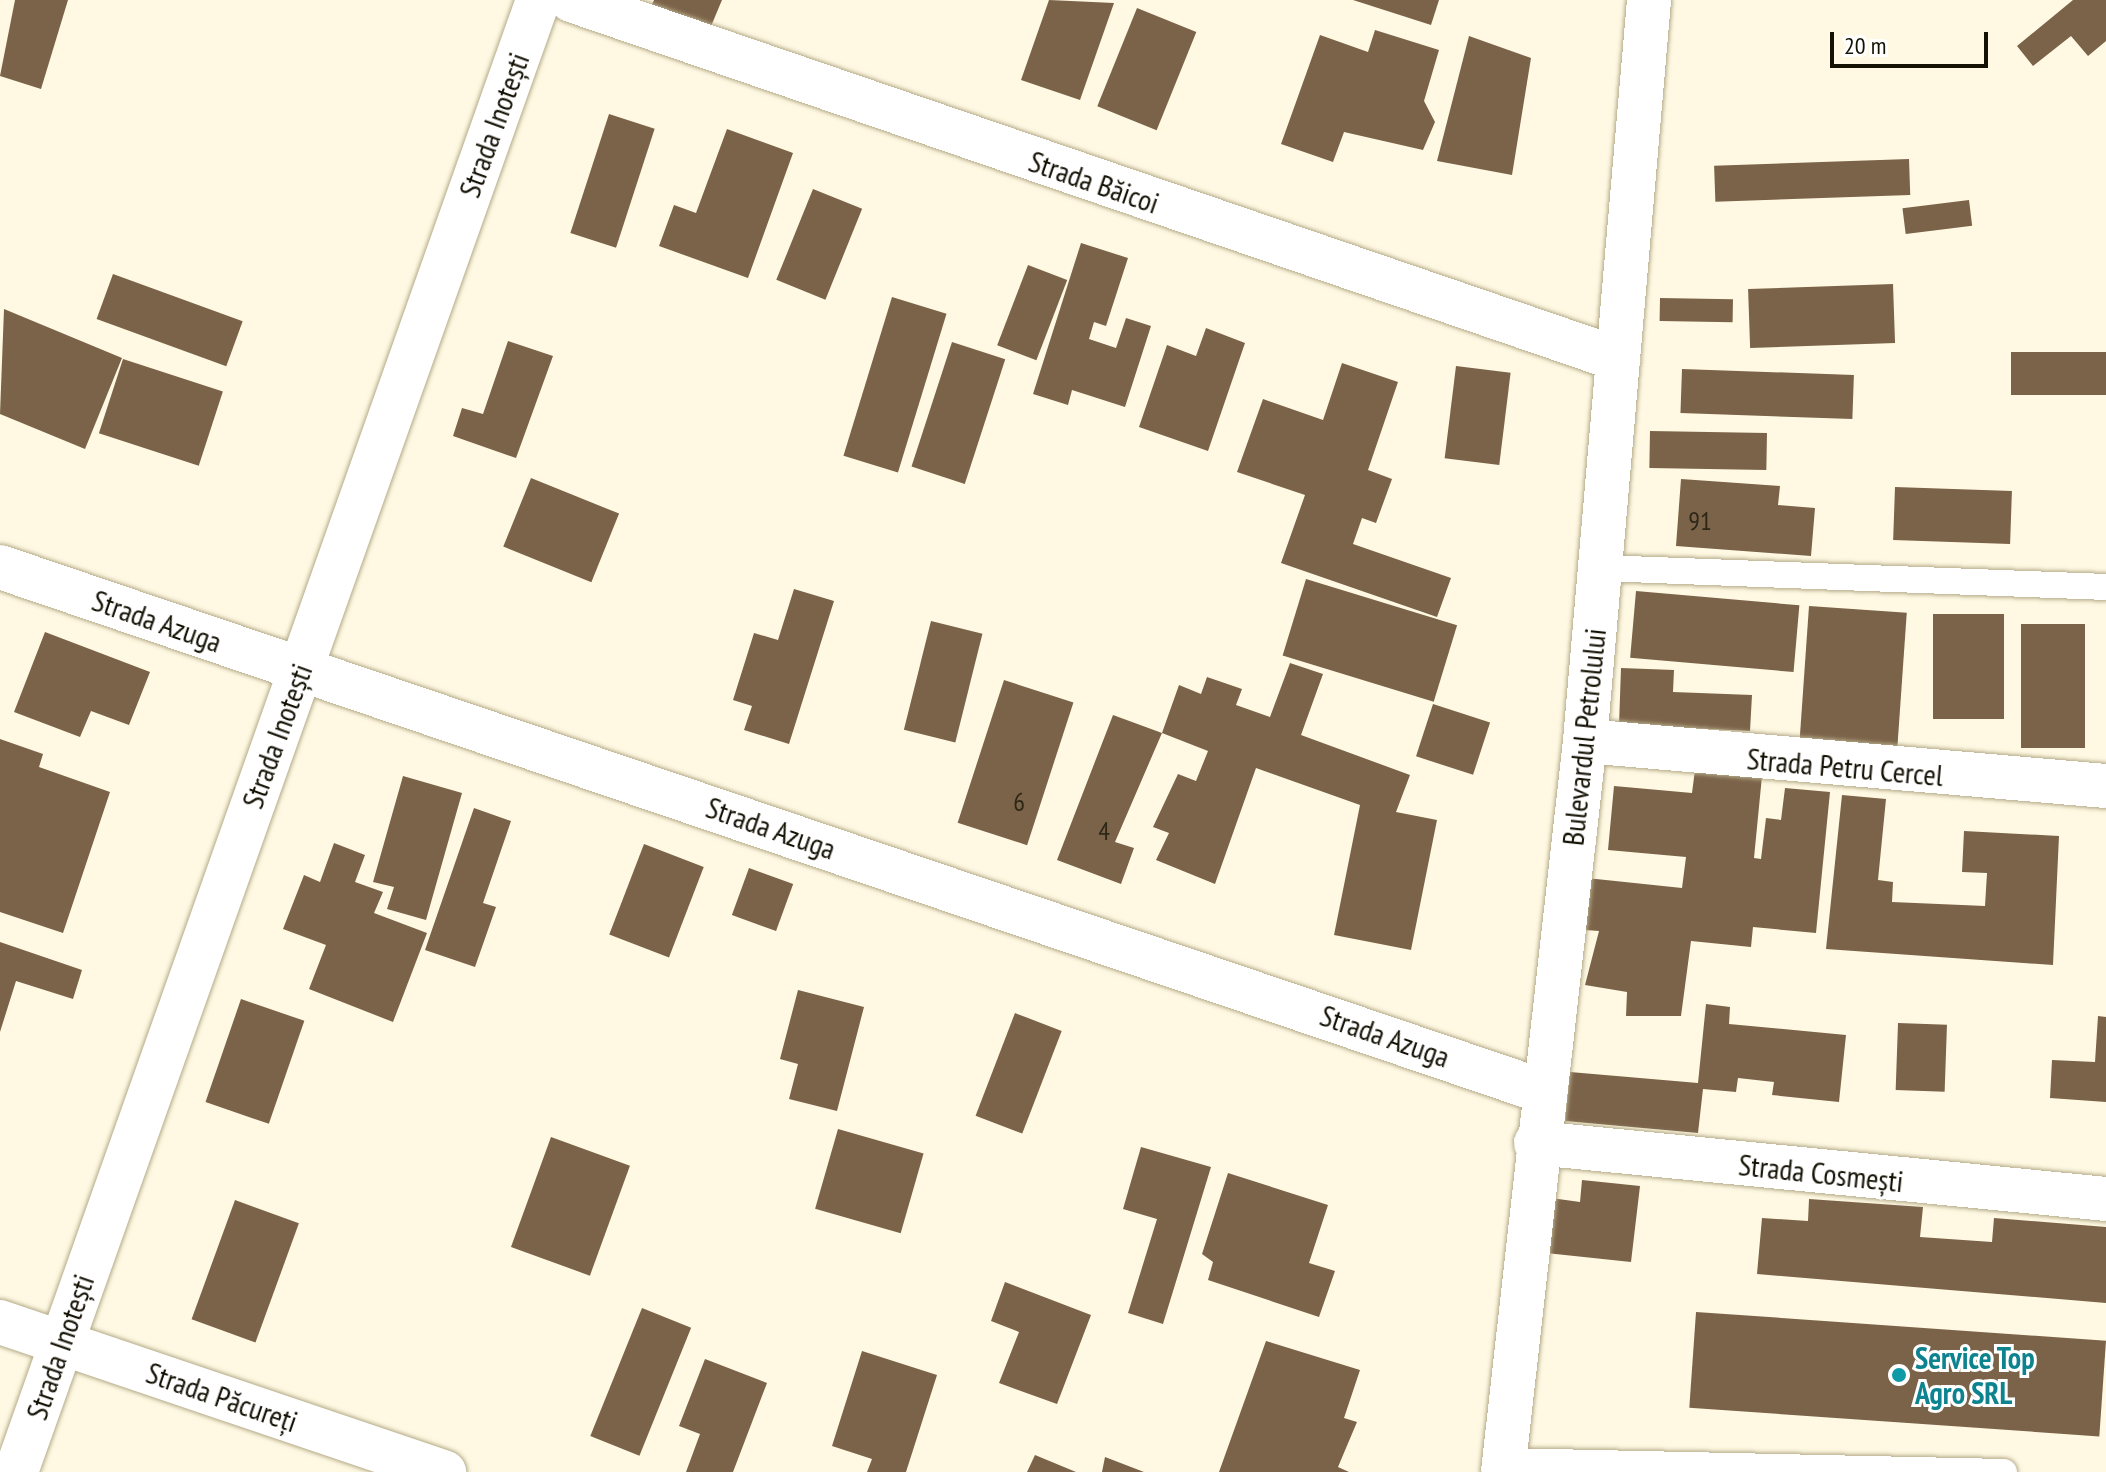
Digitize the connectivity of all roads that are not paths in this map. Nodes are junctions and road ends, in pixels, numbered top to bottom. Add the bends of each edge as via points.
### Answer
1 (538, 0) edge
2 (571, 0) edge
3 (1649, 0) edge
4 (1618, 359) junction
5 (0, 567) edge
6 (1601, 568) junction
7 (2106, 587) edge
8 (300, 669) junction
9 (1585, 741) junction
10 (2106, 786) edge
11 (1542, 1091) junction
12 (1536, 1143) junction
13 (2106, 1199) edge
14 (0, 1322) edge
15 (61, 1343) junction
16 (1503, 1467) edge
17 (16, 1472) edge
18 (444, 1472) edge
19 (2004, 1472) edge

1 - 8 street, Strada Inotești
2 - 4 street, Strada Băicoi
3 - 4 street, Bulevardul Petrolului
4 - 6 street, Bulevardul Petrolului
5 - 8 street, Strada Azuga
6 - 7 lane
6 - 9 street, Bulevardul Petrolului
8 - 11 street, Strada Azuga
8 - 15 street, Strada Inotești
9 - 10 street, Strada Petru Cercel
9 - 11 street, Bulevardul Petrolului
11 - 12 street, Bulevardul Petrolului
12 - 13 street, Strada Cosmești
12 - 16 street, Bulevardul Petrolului
14 - 15 street, Strada Păcureți
15 - 17 street, Strada Inotești
15 - 18 street, Strada Păcureți
16 - 19 lane

